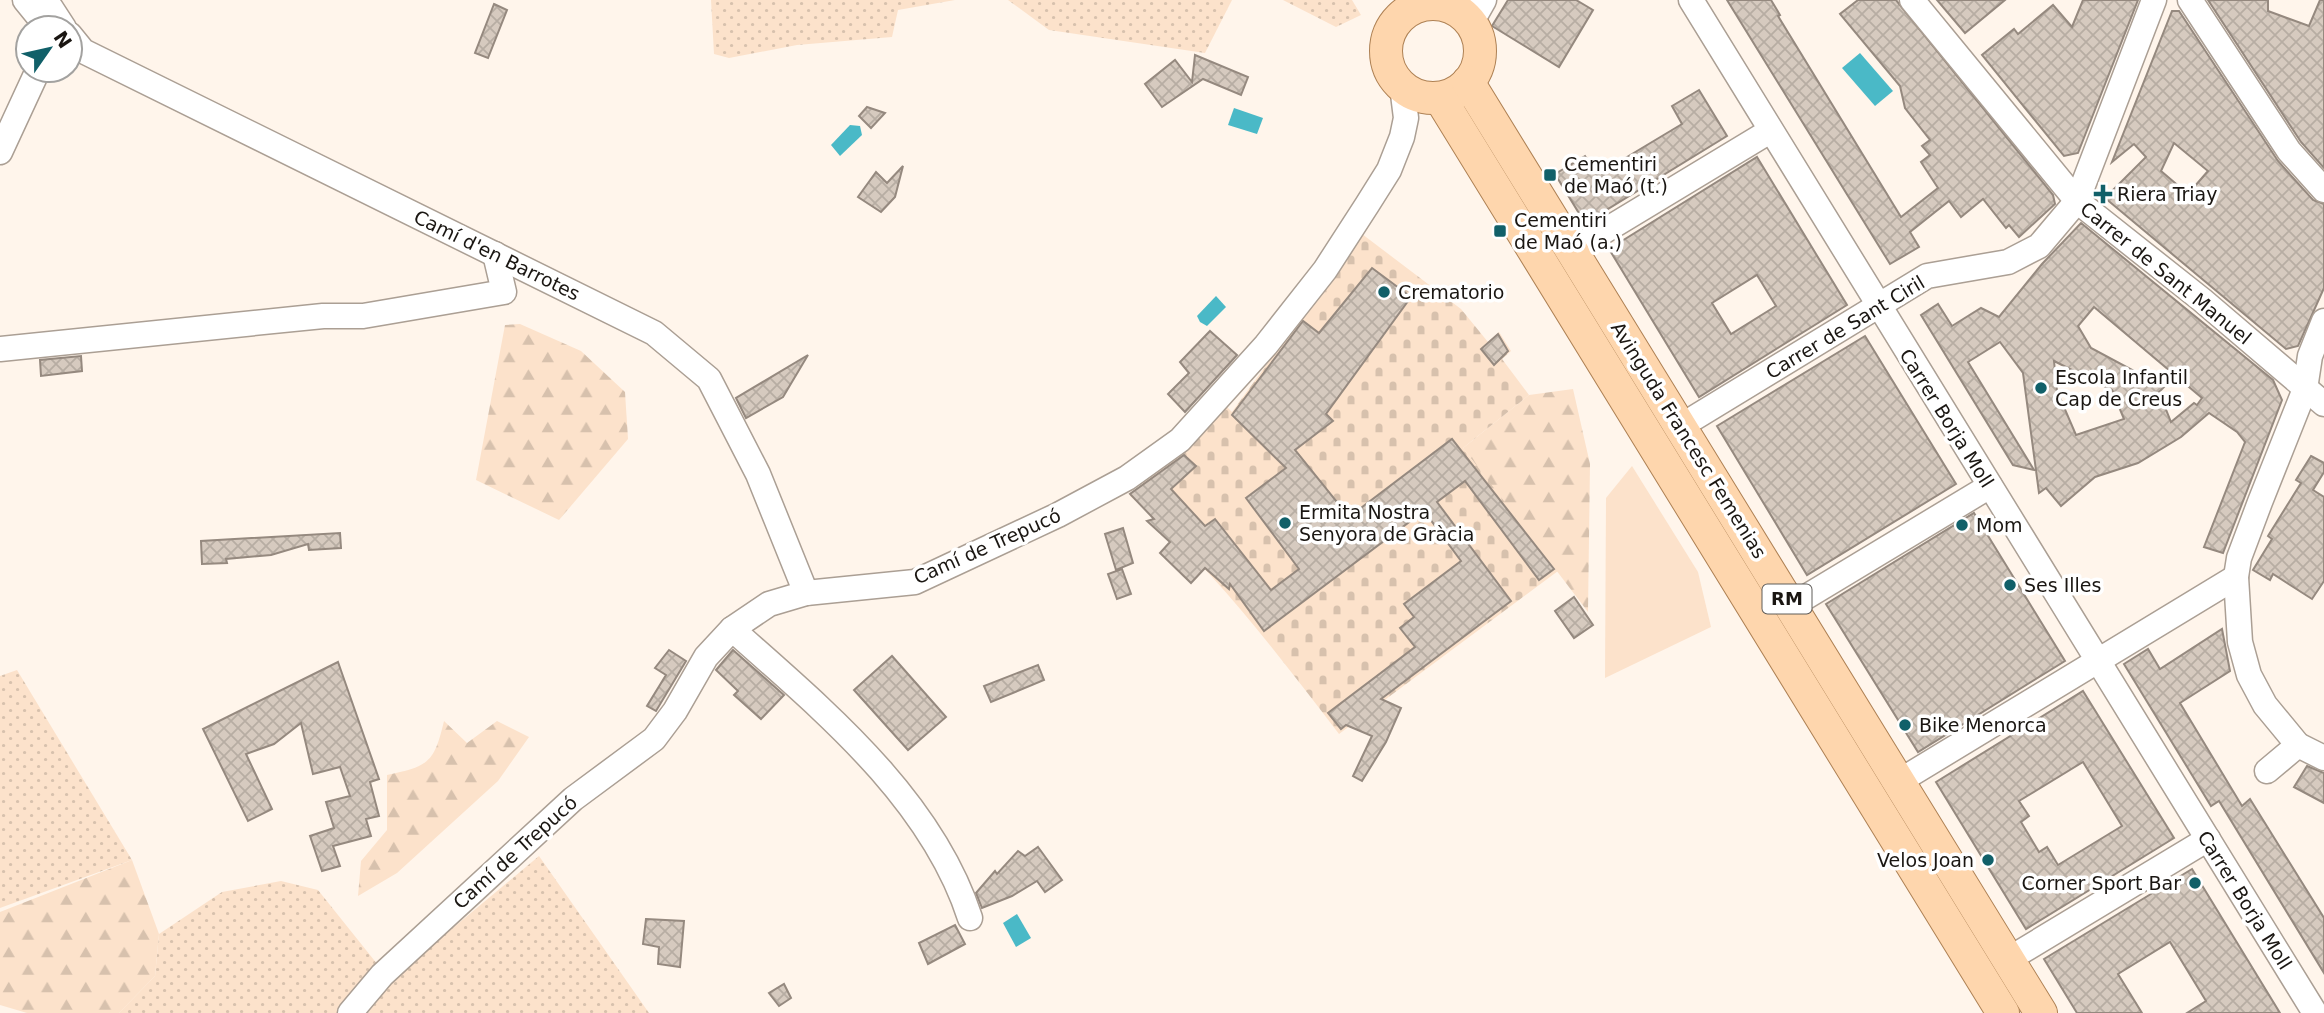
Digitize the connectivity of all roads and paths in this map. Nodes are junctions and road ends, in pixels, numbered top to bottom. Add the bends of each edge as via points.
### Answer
1 (25, 0) edge
2 (1690, 0) edge
3 (1912, 0) edge
4 (2154, 0) edge
5 (2190, 0) edge
6 (1422, 2) edge
7 (1389, 11) edge
8 (1477, 11) edge
9 (36, 14) edge
10 (84, 51) edge
11 (1468, 82) junction
12 (32, 84) edge
13 (1402, 86) junction
14 (1440, 98) junction
15 (1770, 131) junction
16 (0, 152) edge
17 (2324, 190) edge
18 (2077, 201) junction
19 (1573, 250) junction
20 (495, 254) junction
21 (1877, 304) junction
22 (2324, 321) edge
23 (0, 349) edge
24 (2315, 397) edge
25 (1681, 426) junction
26 (1990, 486) junction
27 (2236, 577) junction
28 (806, 593) junction
29 (1791, 606) junction
30 (732, 629) junction
31 (2099, 661) junction
32 (2298, 745) junction
33 (2324, 758) edge
34 (2267, 771) dead end
35 (1898, 782) junction
36 (2208, 839) junction
37 (970, 918) dead end
38 (2009, 959) junction
39 (350, 1013) edge
40 (2003, 1013) edge
41 (2041, 1013) edge
42 (2315, 1013) edge

1 - 9 street, Camí d'en Barrotes
2 - 15 street, Carrer Borja Moll
3 - 18 street, Carrer de Sant Manuel
4 - 18 street, Carrer de Sant Ciril
5 - 17 street via 2289,151
6 - 7 main road via 1408,10
6 - 8 main road
7 - 13 main road via 1386,48 1393,75
8 - 11 main road via 1479,59
10 - 20 street, Camí d'en Barrotes
11 - 14 main road
11 - 19 main road, Avinguda Francesc Femenias / RM
12 - 16 street
13 - 14 main road via 1413,94
13 - 28 street, Camí de Trepucó via 1406,118 1389,170 1325,270 1266,345 1180,440 1127,478 1070,509 915,582
14 - 40 main road, Avinguda Francesc Femenias / RM
15 - 19 street
15 - 21 street, Carrer Borja Moll
18 - 21 street, Carrer de Sant Ciril via 2039,246 2008,262 1927,276
18 - 24 street, Carrer de Sant Manuel via 2203,300
19 - 25 main road, Avinguda Francesc Femenias / RM
20 - 23 street via 505,292 363,316 323,316
20 - 28 street, Camí d'en Barrotes via 654,333 709,379 758,474
21 - 25 street, Carrer de Sant Ciril
21 - 26 street, Carrer Borja Moll
22 - 24 street via 2310,356
24 - 27 street via 2247,536
25 - 29 main road, Avinguda Francesc Femenias / RM
26 - 29 street
26 - 31 street, Carrer Borja Moll
27 - 31 street
27 - 32 street via 2240,642 2249,675 2265,705
28 - 30 street, Camí de Trepucó via 769,604
29 - 35 main road, Avinguda Francesc Femenias / RM
30 - 37 street via 859,747 918,817 960,886
30 - 39 street, Camí de Trepucó via 706,657 653,739 573,799 382,975
31 - 35 street
31 - 36 street, Carrer Borja Moll
32 - 33 street
32 - 34 street
35 - 38 main road, Avinguda Francesc Femenias / RM
36 - 38 street
36 - 42 street, Carrer Borja Moll
38 - 41 main road, Avinguda Francesc Femenias / RM

